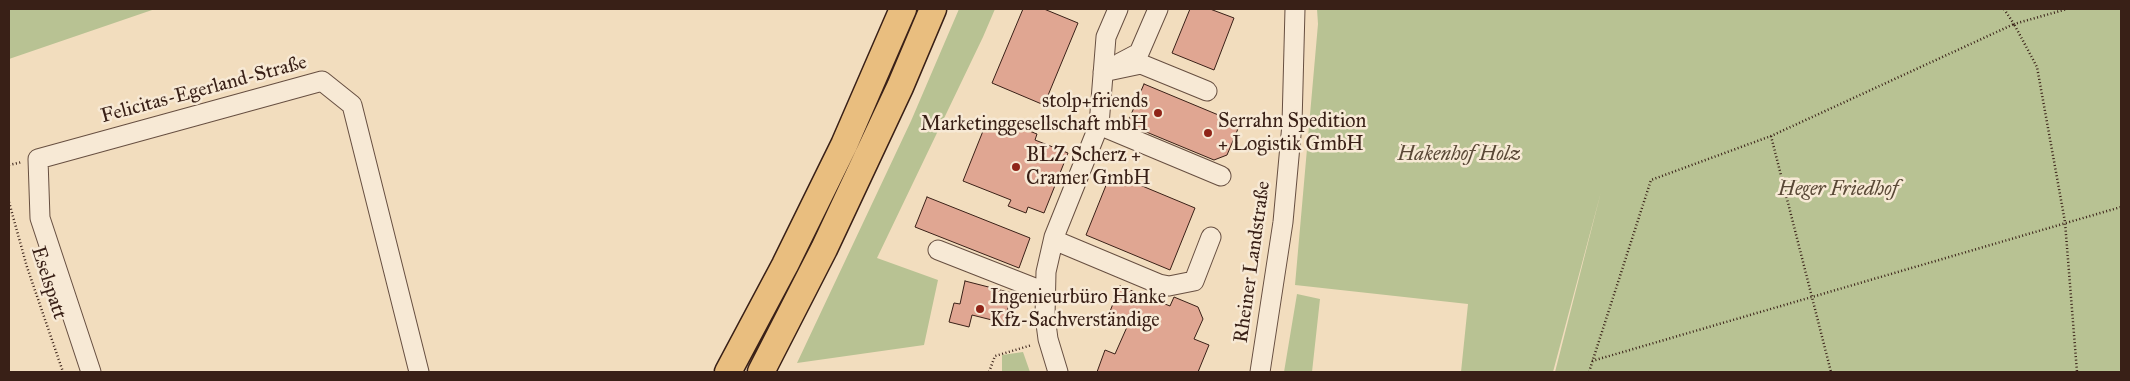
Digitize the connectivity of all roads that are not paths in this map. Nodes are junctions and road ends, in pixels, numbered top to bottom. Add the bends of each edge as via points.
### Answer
1 (904, 9) edge
2 (933, 9) edge
3 (1118, 9) edge
4 (1158, 9) edge
5 (1295, 9) edge
6 (1103, 72) junction
7 (1207, 91) dead end
8 (1099, 125) junction
9 (1221, 176) dead end
10 (1212, 237) dead end
11 (1054, 240) junction
12 (938, 250) dead end
13 (1045, 292) junction
14 (91, 372) edge
15 (419, 372) edge
16 (728, 372) edge
17 (760, 372) edge
18 (1058, 372) edge
19 (1260, 372) edge

1 - 16 highway via 844,145
2 - 17 highway via 824,248
3 - 6 street via 1106,37
4 - 6 street via 1139,53
5 - 19 street, Rheiner Landstraße via 1292,124 1283,222
6 - 7 street via 1141,64
6 - 8 street
8 - 9 street
8 - 11 street
10 - 11 street via 1194,282 1170,286
11 - 13 street
12 - 13 street
13 - 18 street via 1048,339
14 - 15 street, Felicitas-Egerland-Straße via 40,218 38,159 322,81 352,105

